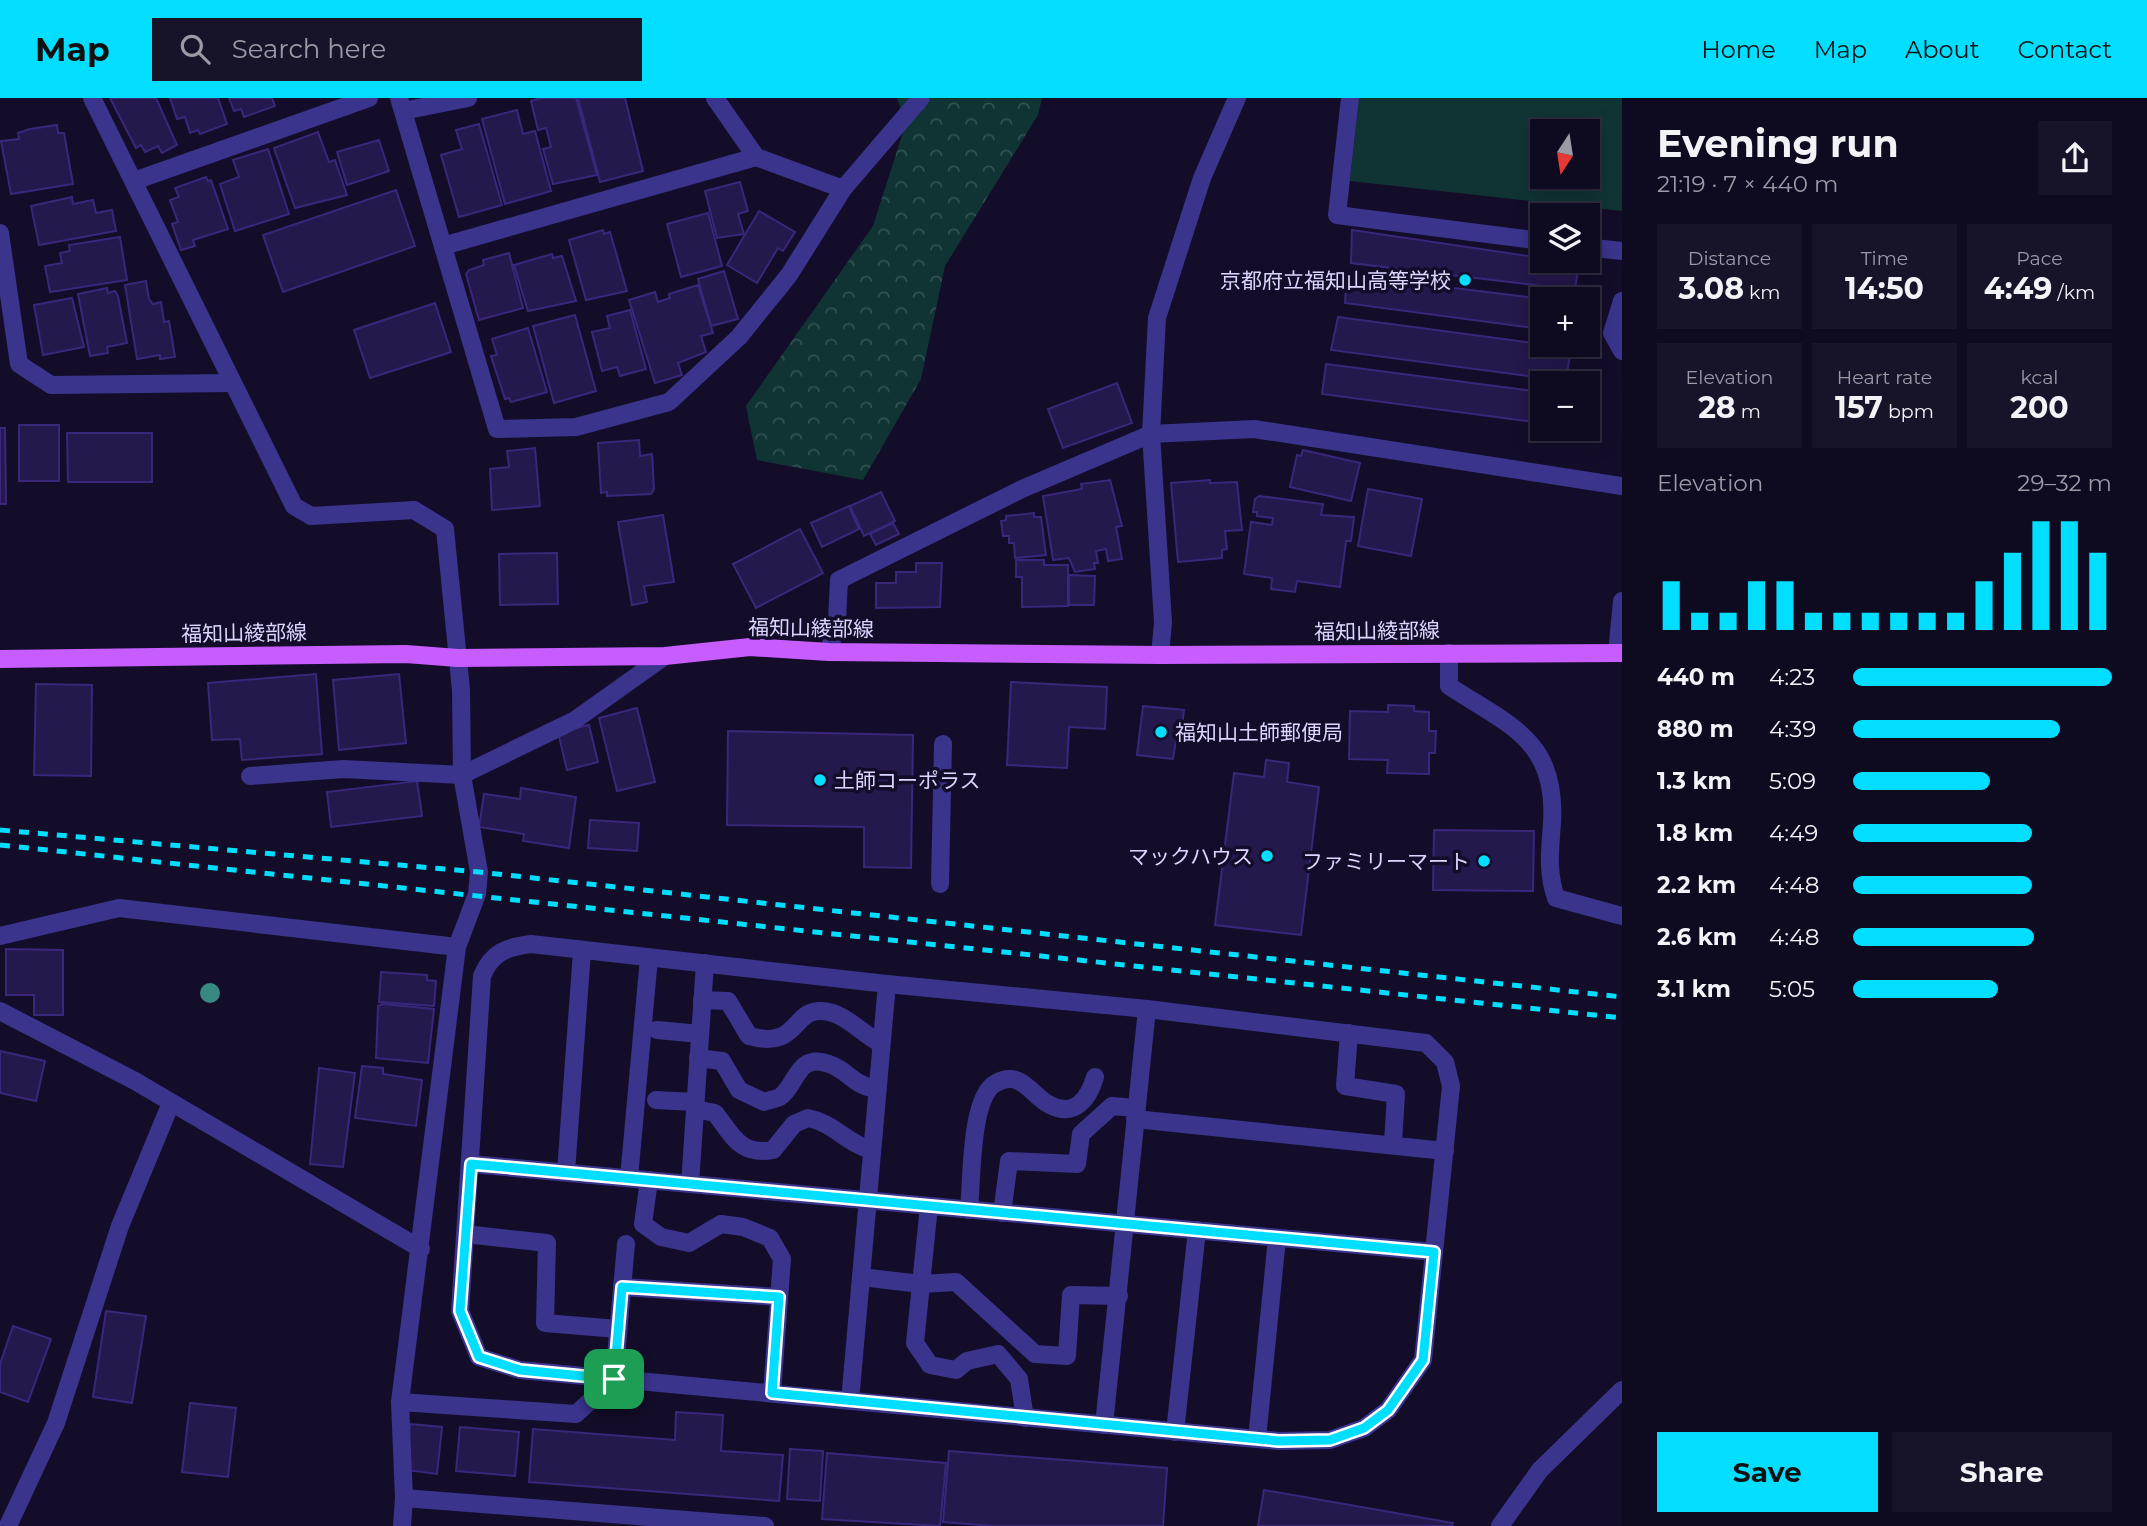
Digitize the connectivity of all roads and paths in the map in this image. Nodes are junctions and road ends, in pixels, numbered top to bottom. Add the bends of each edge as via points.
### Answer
1 (92, 98) edge
2 (369, 98) edge
3 (468, 98) edge
4 (715, 98) edge
5 (921, 98) edge
6 (1237, 98) edge
7 (1350, 98) edge
8 (401, 105) edge
9 (757, 157) junction
10 (134, 181) junction
11 (843, 188) junction
12 (0, 233) edge
13 (1530, 239) edge
14 (443, 246) junction
15 (1600, 248) edge
16 (1622, 251) edge
17 (1622, 301) edge
18 (1622, 351) edge
19 (232, 383) junction
20 (1150, 433) junction
21 (1622, 486) edge
22 (1622, 601) edge
23 (829, 652) junction
24 (1449, 653) junction
25 (1619, 653) edge
26 (1160, 655) junction
27 (665, 656) junction
28 (458, 658) junction
29 (0, 659) edge
30 (943, 744) dead end
31 (462, 775) junction
32 (250, 776) dead end
33 (940, 884) dead end
34 (1622, 916) edge
35 (0, 936) edge
36 (457, 947) junction
37 (582, 951) junction
38 (649, 958) junction
39 (705, 963) junction
40 (887, 984) junction
41 (702, 1000) junction
42 (1147, 1009) junction
43 (0, 1011) edge
44 (657, 1030) dead end
45 (1349, 1033) junction
46 (700, 1034) junction
47 (880, 1042) junction
48 (698, 1058) junction
49 (1096, 1077) dead end
50 (876, 1089) junction
51 (656, 1100) dead end
52 (171, 1102) junction
53 (695, 1105) junction
54 (1135, 1114) junction
55 (1392, 1143) junction
56 (871, 1150) junction
57 (1445, 1151) junction
58 (471, 1164) junction
59 (566, 1172) junction
60 (629, 1178) junction
61 (649, 1180) junction
62 (690, 1184) junction
63 (867, 1200) junction
64 (929, 1206) junction
65 (969, 1210) junction
66 (1002, 1213) junction
67 (1127, 1224) junction
68 (1197, 1230) junction
69 (466, 1234) junction
70 (1277, 1238) junction
71 (626, 1244) dead end
72 (421, 1249) junction
73 (1434, 1252) junction
74 (861, 1277) junction
75 (921, 1284) junction
76 (622, 1287) junction
77 (1119, 1296) junction
78 (779, 1297) junction
79 (618, 1329) junction
80 (614, 1379) junction
81 (1622, 1390) edge
82 (772, 1393) junction
83 (850, 1401) junction
84 (400, 1402) junction
85 (1025, 1418) junction
86 (1104, 1425) junction
87 (1175, 1432) junction
88 (1257, 1439) junction
89 (404, 1498) junction
90 (8, 1526) edge
91 (401, 1526) edge
92 (765, 1526) edge
93 (1500, 1526) edge

1 - 10 street
2 - 10 street
3 - 8 street
4 - 9 street
5 - 11 street
6 - 20 street via 1202,178 1157,318
7 - 13 street via 1337,215
8 - 14 street
9 - 11 street
9 - 14 street
10 - 19 street
11 - 14 street via 789,275 739,337 669,402 576,427 497,429
12 - 19 street via 19,365 51,385
15 - 16 street
17 - 18 street via 1612,333
19 - 28 street via 294,506 311,516 414,510 445,529
20 - 21 street via 1254,429
20 - 23 street via 1022,489 839,580 837,620
20 - 26 street via 1163,622
22 - 25 street
23 - 26 main road, 福知山綾部線
23 - 27 main road, 福知山綾部線 via 750,647
24 - 25 main road, 福知山綾部線
24 - 26 main road, 福知山綾部線
24 - 34 street via 1449,686 1531,742 1548,770 1553,796 1548,876 1556,898
27 - 28 main road, 福知山綾部線
27 - 31 street via 575,720
28 - 29 main road, 福知山綾部線 via 406,654
28 - 31 street
30 - 33 street
31 - 32 street via 342,769
31 - 36 street via 479,872 477,894
35 - 36 street via 119,908
36 - 72 street
37 - 38 street
37 - 58 street via 531,944 508,946 488,961 482,975
37 - 59 street
38 - 39 street
38 - 60 street
39 - 40 street
39 - 41 street
40 - 42 street
40 - 47 street
41 - 46 street
41 - 47 street via 728,1001 749,1036 760,1039 778,1040 803,1017 820,1010 838,1015
42 - 45 street
42 - 54 street
43 - 52 street
44 - 46 street
45 - 55 street via 1345,1086 1396,1094
45 - 57 street via 1426,1043 1445,1062 1451,1086
46 - 48 street
47 - 50 street
48 - 50 street via 722,1061 739,1090 764,1102 781,1097 801,1068 811,1062 828,1063 857,1086
48 - 53 street
49 - 65 street via 1090,1095 1069,1109 1052,1107 1021,1081 1007,1078 993,1084 979,1109
50 - 56 street
51 - 53 street
52 - 72 street
52 - 90 street via 120,1226 56,1423
53 - 56 street via 715,1113 736,1144 747,1150 774,1150 794,1124 808,1118 834,1127 851,1144
53 - 62 street
54 - 55 street
54 - 66 street via 1112,1106 1081,1134 1077,1164 1009,1161
54 - 67 street
55 - 57 street
56 - 63 street
57 - 73 street
58 - 59 street
58 - 69 street
59 - 60 street
60 - 61 street
61 - 62 street
61 - 78 street via 643,1224 661,1237 688,1243 722,1224 770,1238 782,1259
62 - 63 street
63 - 64 street
63 - 74 street
64 - 65 street
64 - 75 street
65 - 66 street
66 - 67 street
67 - 68 street
67 - 77 street
68 - 70 street
68 - 87 street
69 - 79 street via 547,1243 545,1323
69 - 80 street via 460,1311 479,1357 520,1370
70 - 73 street
70 - 88 street
71 - 76 street
72 - 84 street
73 - 88 street via 1423,1360 1388,1410 1364,1428 1330,1440
74 - 75 street
74 - 83 street
75 - 77 street via 956,1282 1035,1354 1066,1356 1071,1295
75 - 85 street via 915,1343 930,1365 956,1370 967,1361 998,1354 1019,1379
76 - 78 street
76 - 79 street
77 - 86 street
78 - 82 street
79 - 80 street
80 - 82 street
80 - 84 street via 576,1414
81 - 93 street via 1540,1470
82 - 83 street
83 - 85 street
84 - 89 street
85 - 86 street
86 - 87 street
87 - 88 street
89 - 91 street
89 - 92 street

